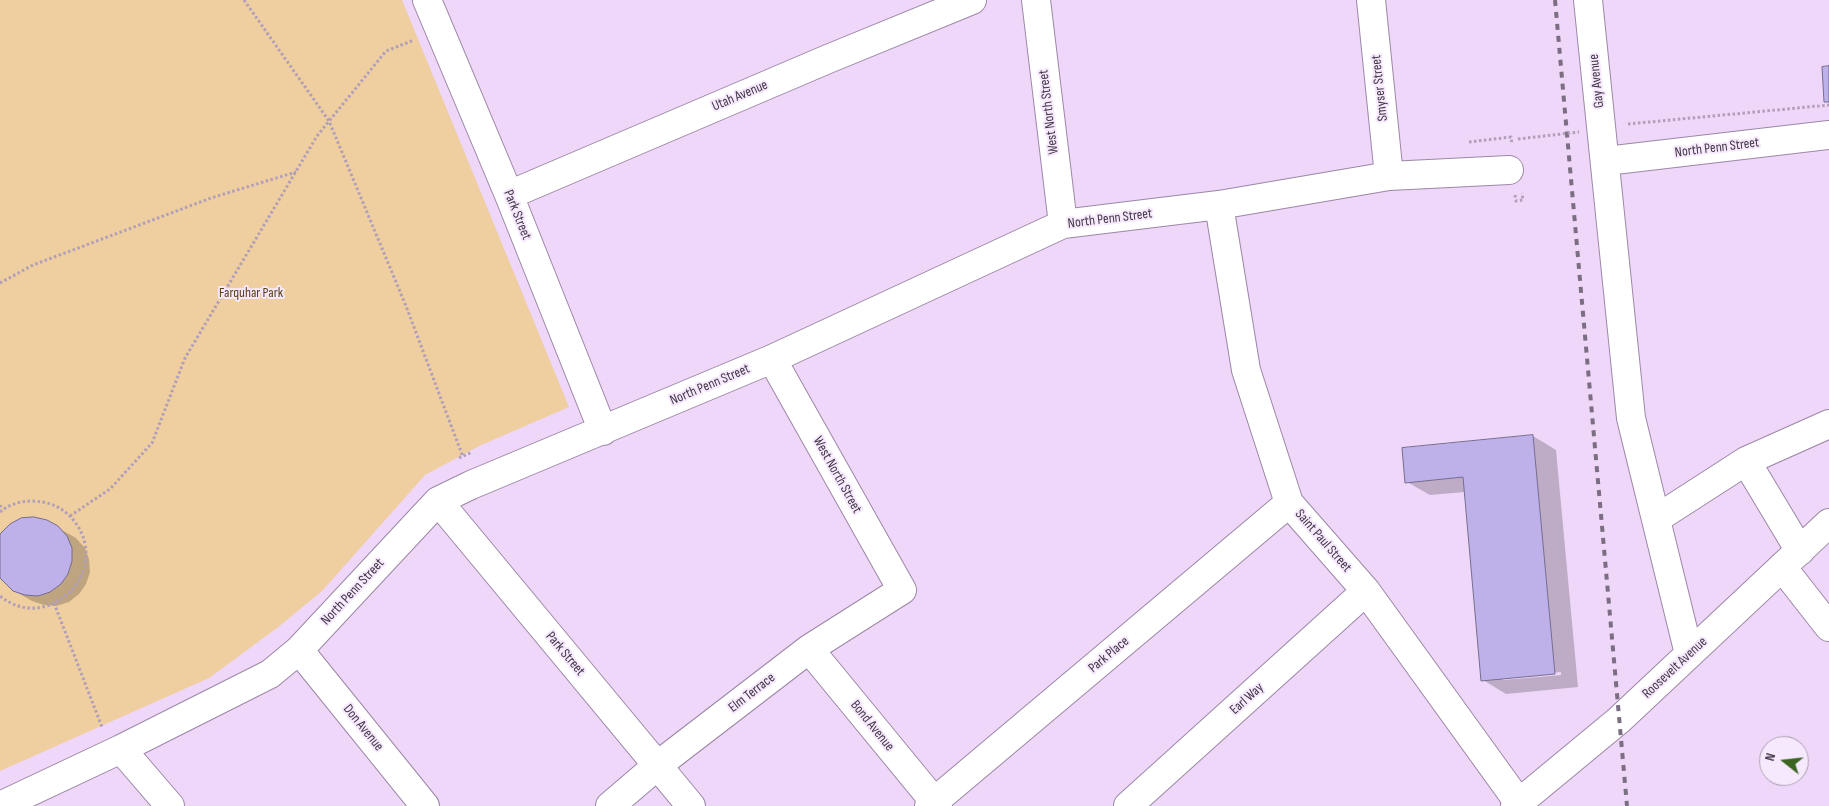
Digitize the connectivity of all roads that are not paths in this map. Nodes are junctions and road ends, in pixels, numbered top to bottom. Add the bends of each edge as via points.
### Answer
1 (972, 0) edge
2 (1036, 0) edge
3 (1372, 0) edge
4 (1588, 0) edge
5 (429, 1) edge
6 (1829, 135) edge
7 (1606, 161) junction
8 (1509, 170) dead end
9 (1389, 176) junction
10 (509, 195) junction
11 (1219, 205) junction
12 (1062, 224) junction
13 (772, 359) junction
14 (1829, 424) edge
15 (603, 431) junction
16 (1746, 461) junction
17 (438, 502) junction
18 (1289, 503) junction
19 (1656, 519) junction
20 (1829, 524) edge
21 (1791, 559) junction
22 (902, 590) joint
23 (1366, 591) junction
24 (1829, 627) edge
25 (809, 649) junction
26 (299, 650) junction
27 (1689, 654) junction
28 (112, 741) junction
29 (658, 766) junction
30 (934, 805) edge
31 (1517, 805) edge
32 (0, 806) edge
33 (170, 806) edge
34 (425, 806) edge
35 (610, 806) edge
36 (692, 806) edge
37 (1128, 806) edge

1 - 10 street, Utah Avenue
2 - 12 street, West North Street
3 - 9 street, Smyser Street
4 - 7 street, Gay Avenue
5 - 10 street, Park Street
6 - 7 street, North Penn Street
7 - 19 street, Gay Avenue via 1631,418
8 - 9 street, North Penn Street
9 - 11 street, North Penn Street
10 - 15 street, Park Street
11 - 12 street, North Penn Street
11 - 18 street, Saint Paul Street via 1246,370
12 - 13 street, North Penn Street
13 - 15 street, North Penn Street
13 - 22 street, West North Street
14 - 16 street
15 - 17 street, North Penn Street via 471,485
16 - 19 street
16 - 21 street
17 - 26 street, North Penn Street
17 - 29 street, Park Street
18 - 23 street, Saint Paul Street
18 - 30 street, Park Place
19 - 27 street, Gay Avenue
20 - 21 street, Roosevelt Avenue
21 - 24 street
21 - 27 street, Roosevelt Avenue
22 - 25 street, Elm Terrace
23 - 31 street, Saint Paul Street
23 - 37 street, Earl Way
25 - 29 street, Elm Terrace
25 - 30 street, Bond Avenue
26 - 28 street, North Penn Street via 270,674
26 - 34 street, Don Avenue
27 - 31 street, Roosevelt Avenue via 1619,720
28 - 32 street, North Penn Street
28 - 33 street
29 - 35 street, Elm Terrace
29 - 36 street, Park Street

